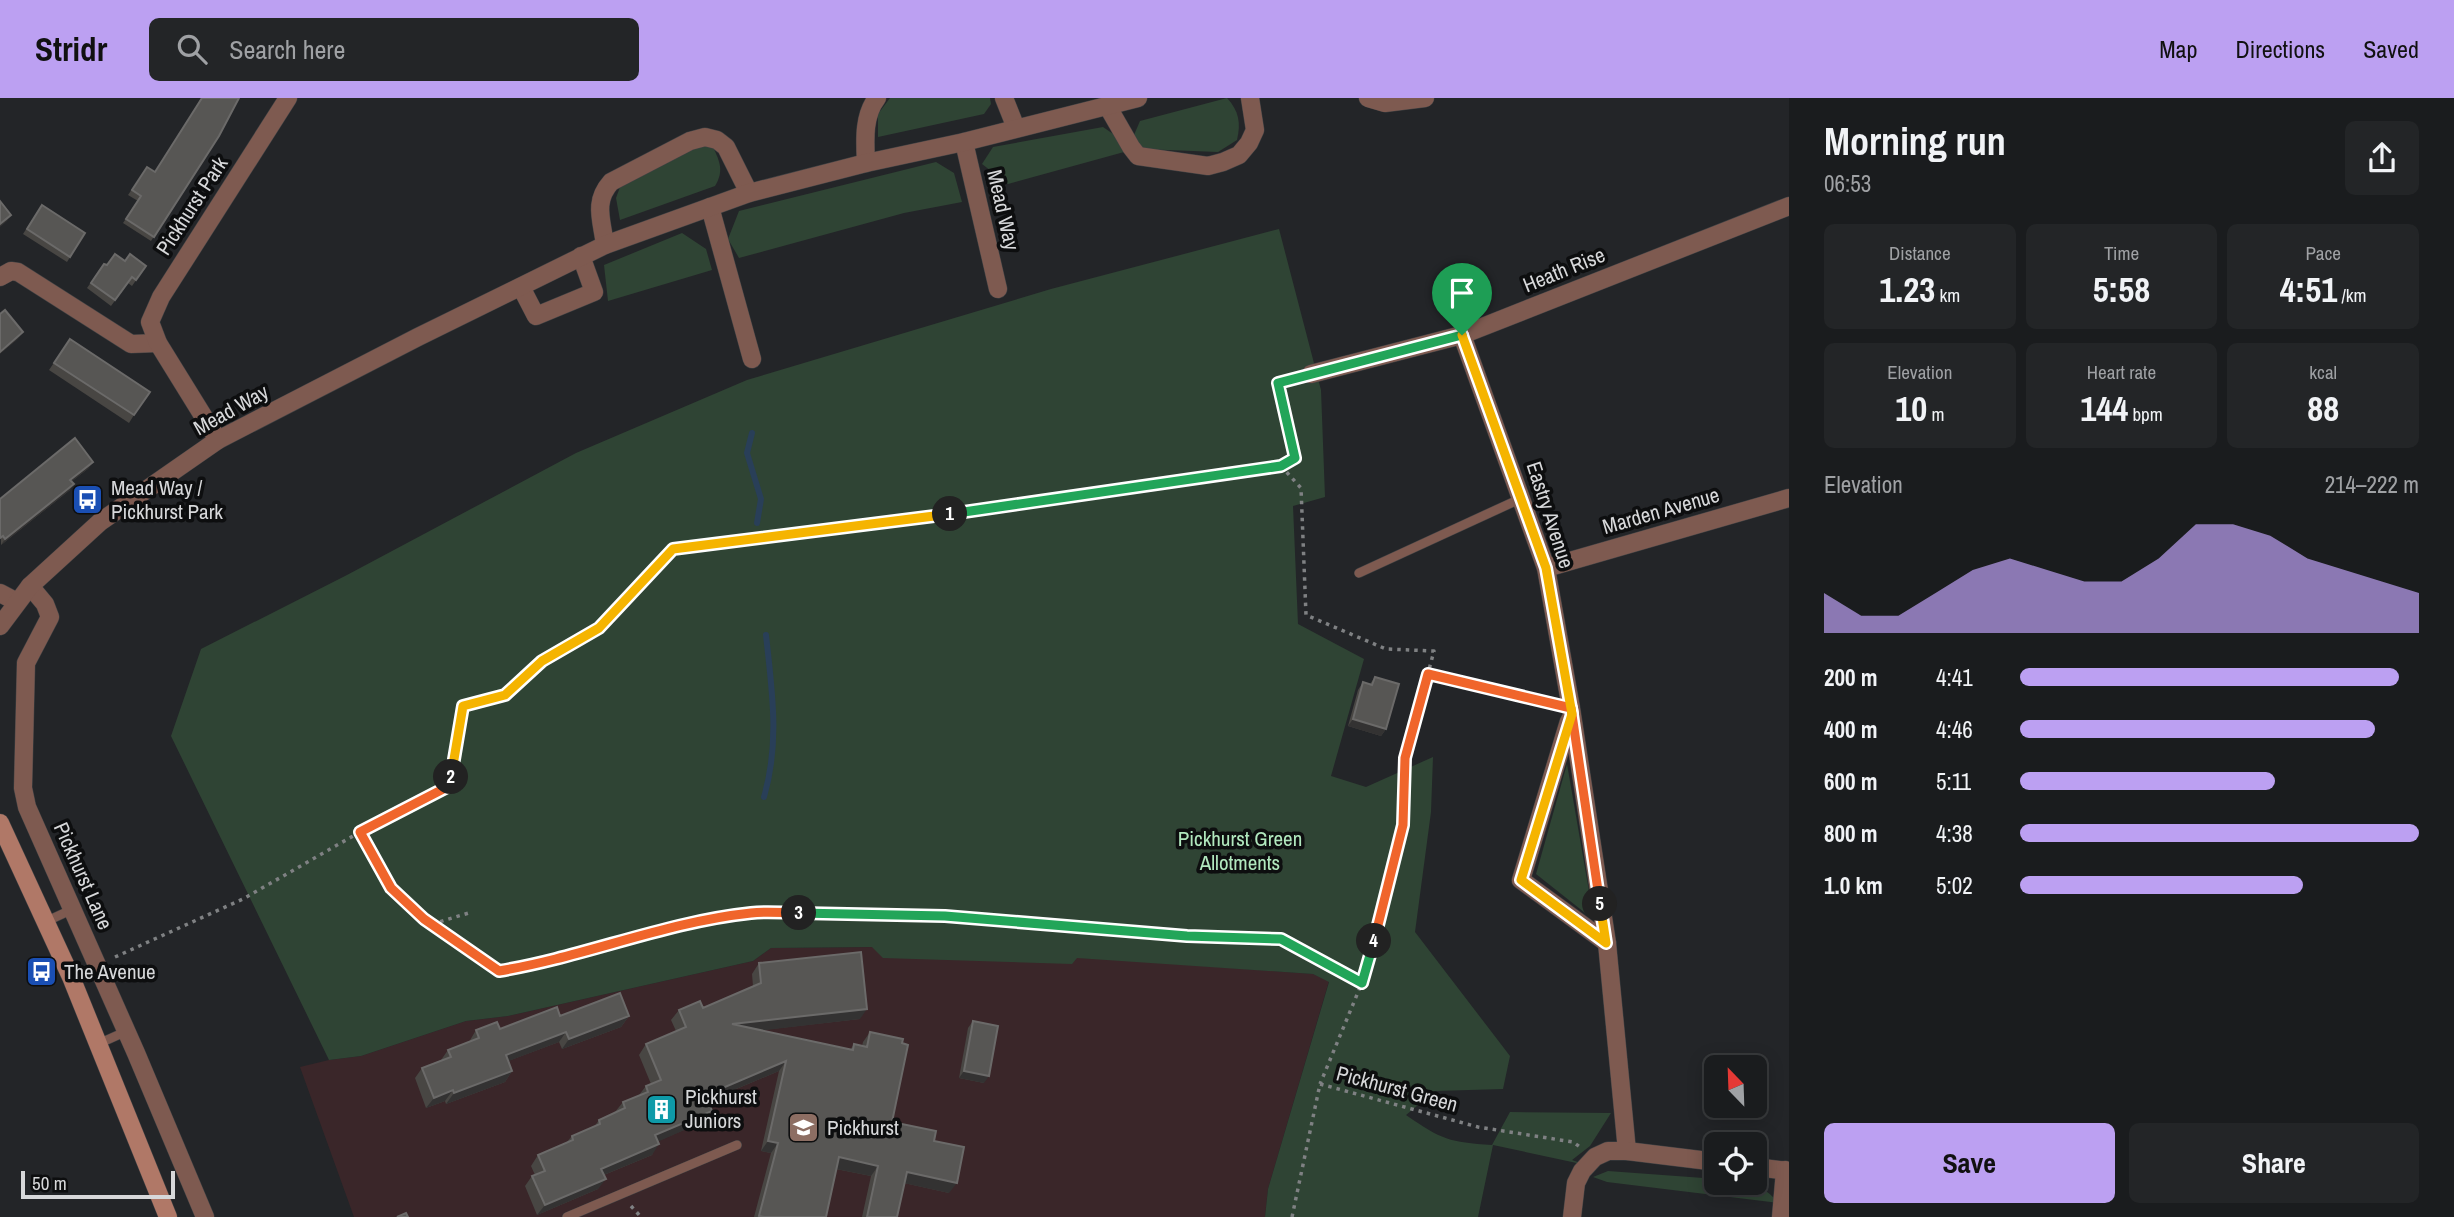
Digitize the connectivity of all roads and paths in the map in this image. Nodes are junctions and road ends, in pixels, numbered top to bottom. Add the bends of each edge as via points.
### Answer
1 (288, 98) edge
2 (877, 98) edge
3 (1003, 98) edge
4 (1138, 98) edge
5 (1250, 98) edge
6 (1367, 98) edge
7 (1425, 98) edge
8 (1108, 107) junction
9 (1016, 128) junction
10 (964, 142) junction
11 (866, 163) junction
12 (749, 193) junction
13 (1789, 206) edge
14 (710, 208) junction
15 (606, 245) junction
16 (582, 256) junction
17 (0, 277) edge
18 (521, 286) junction
19 (998, 289) dead end
20 (1462, 335) junction
21 (158, 343) junction
22 (752, 359) dead end
23 (1311, 374) joint
24 (218, 440) junction
25 (1281, 466) junction
26 (1522, 498) junction
27 (1789, 498) edge
28 (1546, 568) junction
29 (1359, 573) dead end
30 (30, 586) junction
31 (0, 593) edge
32 (17, 602) junction
33 (0, 626) edge
34 (1428, 674) junction
35 (1571, 711) junction
36 (0, 823) edge
37 (360, 832) junction
38 (73, 909) junction
39 (472, 912) dead end
40 (45, 922) junction
41 (432, 924) junction
42 (1606, 943) junction
43 (97, 965) junction
44 (1362, 983) junction
45 (127, 1031) junction
46 (98, 1044) junction
47 (1320, 1084) junction
48 (737, 1145) dead end
49 (1626, 1151) junction
50 (1595, 1157) junction
51 (1704, 1160) edge
52 (1767, 1168) edge
53 (1787, 1170) edge
54 (168, 1217) edge
55 (205, 1217) edge
56 (567, 1217) edge
57 (1292, 1217) edge
58 (1572, 1217) edge
59 (1781, 1217) edge

1 - 21 street, Pickhurst Park via 161,297 150,322
2 - 11 street via 865,126
3 - 9 street
4 - 8 street, Mead Way
5 - 8 street via 1255,130 1249,143 1238,155 1208,166 1138,156
6 - 7 street via 1385,103
8 - 9 street, Mead Way
9 - 10 street, Mead Way
10 - 11 street, Mead Way
10 - 19 street, Mead Way
11 - 12 street, Mead Way
12 - 14 street, Mead Way
12 - 15 street via 726,147 705,137 690,141 611,182 603,191 599,202
13 - 20 street, Heath Rise
14 - 15 street, Mead Way
14 - 22 street
15 - 16 street, Mead Way
16 - 18 street, Mead Way
16 - 18 street via 594,292 536,316
17 - 21 street via 18,272 131,344
18 - 24 street, Mead Way
20 - 23 street, Heath Rise
20 - 26 street, Eastry Avenue
21 - 24 street, Pickhurst Park
23 - 25 path via 1278,383 1295,458
24 - 30 street, Mead Way via 100,522
25 - 34 path via 1301,488 1306,615 1386,649 1434,651
25 - 37 path via 673,549 599,628 542,661 505,695 463,706 449,786
26 - 28 street, Eastry Avenue
26 - 29 lane
27 - 28 street, Marden Avenue
28 - 35 street, Eastry Avenue
30 - 32 street, Mead Way
30 - 38 street, Pickhurst Lane via 50,617 26,663 23,789
31 - 32 street
32 - 33 street, Mead Way
34 - 35 path
34 - 44 path via 1405,758 1403,825
35 - 42 street, Eastry Avenue
35 - 42 street, Eastry Avenue via 1521,880
36 - 40 main road
37 - 41 path via 391,888
37 - 43 path via 243,899
38 - 40 lane
38 - 43 street, Pickhurst Lane
39 - 41 path
40 - 46 main road
41 - 44 path via 499,971 752,912 945,916 1281,939
42 - 49 street, Eastry Avenue
43 - 45 street, Pickhurst Lane
44 - 47 path
45 - 46 lane
45 - 55 street, Pickhurst Lane
46 - 54 main road
47 - 50 path, Pickhurst Green via 1478,1127 1573,1142
47 - 57 path, Pickhurst Green
48 - 56 lane
49 - 50 street
49 - 51 street
50 - 58 street via 1576,1183
52 - 53 street
53 - 59 street

